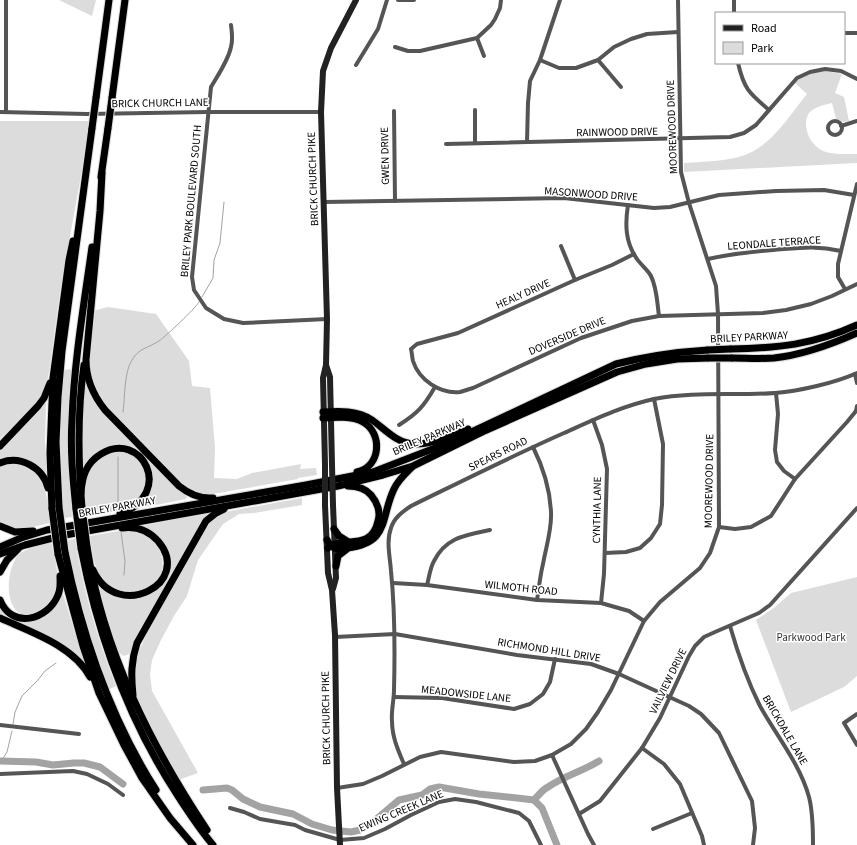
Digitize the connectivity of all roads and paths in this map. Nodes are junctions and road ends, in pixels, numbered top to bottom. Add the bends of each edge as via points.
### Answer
1 (6, 0) edge
2 (109, 0) edge
3 (125, 0) edge
4 (356, 0) edge
5 (386, 0) edge
6 (398, 0) edge
7 (414, 0) edge
8 (501, 0) edge
9 (560, 0) edge
10 (678, 0) edge
11 (734, 0) edge
12 (734, 12) edge
13 (231, 25) dead end
14 (678, 32) junction
15 (845, 33) edge
16 (857, 33) edge
17 (477, 38) junction
18 (395, 47) dead end
19 (484, 56) dead end
20 (540, 60) junction
21 (598, 60) junction
22 (738, 64) edge
23 (356, 65) dead end
24 (857, 79) edge
25 (621, 87) dead end
26 (475, 110) dead end
27 (769, 110) junction
28 (0, 112) edge
29 (6, 112) junction
30 (208, 112) junction
31 (320, 112) junction
32 (394, 112) dead end
33 (857, 121) edge
34 (841, 126) dead end
35 (681, 139) junction
36 (528, 142) junction
37 (446, 144) dead end
38 (475, 144) junction
39 (102, 173) junction
40 (857, 184) edge
41 (84, 186) junction
42 (854, 195) junction
43 (395, 201) junction
44 (324, 202) junction
45 (689, 202) junction
46 (628, 205) junction
47 (560, 246) dead end
48 (841, 251) junction
49 (634, 254) junction
50 (708, 259) junction
51 (575, 280) junction
52 (857, 284) edge
53 (844, 289) junction
54 (718, 314) junction
55 (659, 316) junction
56 (327, 319) junction
57 (857, 325) edge
58 (857, 333) edge
59 (88, 337) junction
60 (417, 344) joint
61 (856, 374) edge
62 (52, 378) junction
63 (857, 383) edge
64 (435, 387) junction
65 (776, 393) junction
66 (719, 395) junction
67 (654, 399) junction
68 (857, 406) edge
69 (327, 414) junction
70 (504, 416) junction
71 (592, 420) junction
72 (399, 425) dead end
73 (0, 446) edge
74 (533, 446) junction
75 (0, 463) edge
76 (413, 466) junction
77 (795, 479) junction
78 (306, 485) junction
79 (338, 486) junction
80 (81, 493) junction
81 (241, 496) junction
82 (51, 498) junction
83 (234, 504) junction
84 (56, 508) junction
85 (857, 508) edge
86 (79, 509) junction
87 (99, 521) junction
88 (0, 526) edge
89 (718, 527) junction
90 (47, 530) junction
91 (90, 530) junction
92 (334, 530) junction
93 (490, 530) dead end
94 (24, 545) junction
95 (331, 545) junction
96 (348, 546) junction
97 (0, 547) edge
98 (84, 547) junction
99 (62, 553) junction
100 (605, 553) junction
101 (0, 554) edge
102 (89, 556) junction
103 (60, 563) junction
104 (336, 566) junction
105 (0, 572) edge
106 (393, 584) junction
107 (427, 585) junction
108 (332, 590) junction
109 (0, 600) edge
110 (537, 600) junction
111 (601, 603) junction
112 (0, 618) edge
113 (644, 621) junction
114 (730, 626) junction
115 (395, 634) junction
116 (335, 637) junction
117 (555, 659) junction
118 (619, 674) junction
119 (98, 693) junction
120 (394, 697) junction
121 (670, 697) junction
122 (135, 703) junction
123 (857, 714) edge
124 (0, 726) edge
125 (79, 734) dead end
126 (857, 745) edge
127 (642, 748) junction
128 (552, 755) junction
129 (404, 764) junction
130 (0, 774) edge
131 (337, 788) junction
132 (123, 795) dead end
133 (230, 808) dead end
134 (692, 813) junction
135 (579, 814) junction
136 (653, 830) dead end
137 (340, 840) edge
138 (193, 845) edge
139 (214, 845) edge
140 (217, 845) edge
141 (540, 845) edge
142 (594, 845) edge
143 (704, 845) edge
144 (753, 845) edge
145 (813, 845) edge

1 - 29 street
2 - 41 highway, bridge
3 - 39 highway, bridge
4 - 31 main road, BRICK CHURCH PIKE via 331,48 323,71
5 - 23 street via 378,29
6 - 7 street
8 - 17 street via 495,19
9 - 20 street
10 - 14 street, MOOREWOOD DRIVE
11 - 12 street
13 - 30 street, BRILEY PARK BOULEVARD SOUTH via 231,48 211,88
14 - 21 street via 648,34 631,39 614,47
14 - 35 street, MOOREWOOD DRIVE
15 - 16 street
17 - 18 street via 420,51
17 - 19 street
20 - 21 street via 559,68 576,68
20 - 36 street via 530,81
21 - 25 street
22 - 27 street via 742,80 751,95
24 - 27 street, RAINWOOD DRIVE via 825,69 810,72 797,78
26 - 38 street
27 - 35 street, RAINWOOD DRIVE via 756,125 730,138
28 - 29 street, BRICK CHURCH LANE
29 - 30 street, BRICK CHURCH LANE
30 - 31 street, BRICK CHURCH LANE
30 - 56 street, BRILEY PARK BOULEVARD SOUTH via 192,277 194,290 206,308 224,319 243,323
31 - 44 main road, BRICK CHURCH PIKE
32 - 43 street, GWEN DRIVE
33 - 34 street
35 - 36 street, RAINWOOD DRIVE
35 - 45 street, MOOREWOOD DRIVE via 681,172
36 - 38 street, RAINWOOD DRIVE
37 - 38 street, RAINWOOD DRIVE
39 - 59 highway
39 - 86 highway via 74,386 72,450
40 - 42 street
41 - 62 highway via 69,260
41 - 84 highway via 62,351 56,442
42 - 45 street, MASONWOOD DRIVE via 824,190 776,191 719,195
42 - 48 street
43 - 44 street, MASONWOOD DRIVE
43 - 46 street, MASONWOOD DRIVE via 564,198
44 - 56 main road, BRICK CHURCH PIKE
45 - 46 street, MASONWOOD DRIVE via 654,208
45 - 50 street, MOOREWOOD DRIVE
46 - 49 street via 627,236
47 - 51 street
48 - 50 street, LEONDALE TERRACE via 811,246 731,254
48 - 53 street via 838,277
49 - 51 street, HEALY DRIVE
49 - 55 street via 654,282
50 - 54 street, MOOREWOOD DRIVE via 716,286
51 - 60 street, HEALY DRIVE via 458,333
52 - 53 street, DOVERSIDE DRIVE
53 - 54 street, DOVERSIDE DRIVE via 811,304 786,310
54 - 55 street, DOVERSIDE DRIVE
54 - 66 street, MOOREWOOD DRIVE
55 - 64 street, DOVERSIDE DRIVE via 632,321 581,338 473,388 460,392
56 - 69 main road, BRICK CHURCH PIKE via 326,365 330,377
57 - 70 highway, BRILEY PARKWAY, bridge via 812,342 792,346 676,352 616,364
58 - 76 highway, BRILEY PARKWAY, bridge via 794,355 774,358 677,359 617,372 482,432
59 - 80 highway via 80,386 78,459
59 - 81 highway via 86,369 90,386 100,403 125,431 187,492 202,498
60 - 64 street, DOVERSIDE DRIVE via 411,349 413,362 420,376
61 - 63 street
61 - 65 street, SPEARS ROAD via 806,388
62 - 73 highway via 38,406
62 - 82 highway
64 - 72 street via 426,403
65 - 66 street, SPEARS ROAD
65 - 77 street via 777,462
66 - 67 street, SPEARS ROAD via 682,395
66 - 89 street, MOOREWOOD DRIVE
67 - 71 street, SPEARS ROAD
67 - 100 street via 663,444 660,524 652,538 640,548
68 - 77 street via 847,422
69 - 70 highway via 360,414 389,434 414,444 431,442
69 - 78 highway via 361,421 368,426 377,440 376,456 372,463 360,472 318,480
69 - 92 main road, BRICK CHURCH PIKE, bridge
69 - 95 main road, BRICK CHURCH PIKE, bridge via 325,505
70 - 78 highway, BRILEY PARKWAY via 448,443 373,472
71 - 74 street, SPEARS ROAD
71 - 100 street, CYNTHIA LANE via 602,445 607,469
74 - 106 street, SPEARS ROAD via 402,512 395,520 388,539
74 - 110 street via 548,487 551,512 549,538
75 - 82 highway via 15,460 32,466 45,480
76 - 79 highway, BRILEY PARKWAY
76 - 96 highway via 394,488 385,520 378,534 367,543
77 - 89 street via 771,516 751,527
78 - 81 highway, BRILEY PARKWAY
79 - 83 highway, BRILEY PARKWAY
79 - 96 highway via 363,489 371,495 378,507 379,517 375,530 366,538
80 - 86 highway
80 - 87 highway via 85,470 97,456 106,451 115,448 125,449 135,453 146,464 149,485 145,497 128,512
81 - 87 highway, BRILEY PARKWAY
82 - 84 highway
83 - 91 highway, BRILEY PARKWAY
83 - 122 highway via 206,521 137,643 132,662
84 - 99 highway, bridge
85 - 114 street, VAILVIEW DRIVE via 770,605 759,614
86 - 98 highway, bridge
87 - 90 highway, BRILEY PARKWAY
88 - 90 highway via 15,532
89 - 113 street, MOOREWOOD DRIVE via 710,553 700,568 660,602
90 - 97 highway, BRILEY PARKWAY
91 - 94 highway, BRILEY PARKWAY
91 - 102 highway via 124,527 141,529 161,545 165,552 166,566 163,579 152,590 141,595 122,595 109,590 99,580
92 - 95 main road, BRICK CHURCH PIKE
92 - 96 highway
93 - 107 street via 456,538 442,549 433,562
94 - 101 highway, BRILEY PARKWAY
94 - 105 highway via 12,555
95 - 96 highway
95 - 104 main road, BRICK CHURCH PIKE
95 - 108 main road, BRICK CHURCH PIKE via 328,573
96 - 104 highway via 338,556
98 - 102 highway
98 - 139 highway via 93,605 102,638 124,696 166,778
99 - 103 highway
99 - 138 highway via 81,621 111,703 132,748
100 - 111 street, CYNTHIA LANE
102 - 122 highway via 107,633
103 - 109 highway via 58,594 44,612 27,619 17,617 4,608
103 - 119 highway via 82,646
104 - 108 main road, BRICK CHURCH PIKE
106 - 107 street, WILMOTH ROAD
106 - 115 street, SPEARS ROAD
107 - 110 street, WILMOTH ROAD
108 - 116 main road, BRICK CHURCH PIKE
110 - 111 street, WILMOTH ROAD
111 - 113 street, WILMOTH ROAD via 630,611
112 - 119 highway via 68,652 81,663
113 - 118 street, MOOREWOOD DRIVE
114 - 121 street, VAILVIEW DRIVE via 704,637 695,646
114 - 145 street, BRICKDALE LANE via 749,682 805,785 811,810
115 - 116 street, RICHMOND HILL DRIVE
115 - 117 street, RICHMOND HILL DRIVE
115 - 120 street, SPEARS ROAD
116 - 131 main road, BRICK CHURCH PIKE
117 - 118 street, RICHMOND HILL DRIVE via 591,664
117 - 120 street, MEADOWSIDE LANE via 550,682 543,694 530,704 514,709 442,698
118 - 121 street, RICHMOND HILL DRIVE
118 - 128 street, MOOREWOOD DRIVE via 586,729 571,744
119 - 138 highway via 142,778
120 - 129 street, SPEARS ROAD via 391,720 394,740
121 - 127 street, VAILVIEW DRIVE
121 - 144 street, RICHMOND HILL DRIVE via 701,714 719,733 752,801 755,828
122 - 140 highway via 162,756
123 - 126 street via 844,722
124 - 125 street
127 - 134 street via 664,764 674,776
127 - 135 street, VAILVIEW DRIVE via 600,801
128 - 129 street, MOOREWOOD DRIVE via 514,762 441,752
128 - 135 street
129 - 131 street, MOOREWOOD DRIVE via 363,784
130 - 132 street via 73,771 87,774 108,784
131 - 137 main road, BRICK CHURCH PIKE
133 - 137 street, EWING CREEK LANE via 260,819 291,824
134 - 136 street
134 - 143 street
135 - 142 street
137 - 141 street, EWING CREEK LANE via 364,838 439,802 455,799 519,813 529,821

